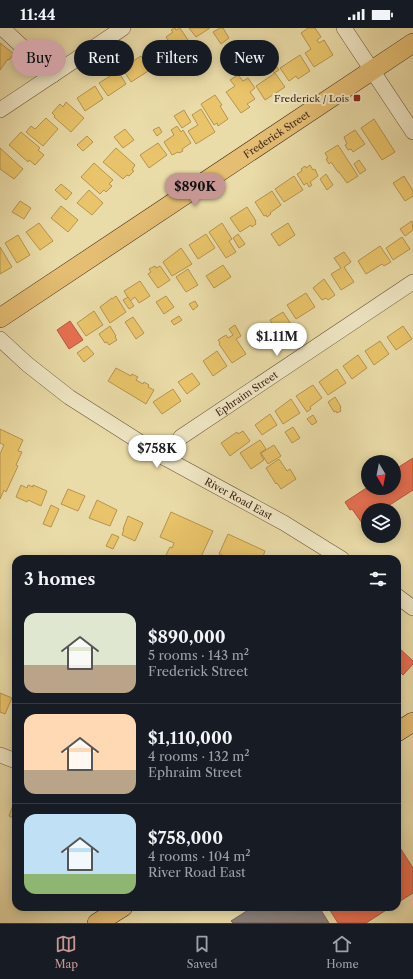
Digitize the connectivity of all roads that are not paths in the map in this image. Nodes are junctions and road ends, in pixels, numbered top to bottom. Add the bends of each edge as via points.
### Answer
1 (2, 28) edge
2 (123, 28) edge
3 (344, 28) edge
4 (15, 40) edge
5 (413, 43) edge
6 (66, 66) edge
7 (372, 70) junction
8 (51, 76) edge
9 (0, 110) edge
10 (413, 132) edge
11 (413, 282) edge
12 (0, 318) edge
13 (0, 339) edge
14 (165, 458) junction
15 (336, 555) edge
16 (401, 599) edge
17 (413, 608) edge
18 (413, 722) edge
19 (401, 730) edge
20 (0, 755) edge
21 (12, 760) edge
22 (116, 911) edge
23 (97, 923) edge

1 - 4 street
2 - 6 street
3 - 7 street
5 - 7 main road, Frederick Street
7 - 10 street
7 - 12 main road, Frederick Street
8 - 9 street
11 - 14 street, Ephraim Street via 181,437
13 - 14 street, River Road East via 69,397
14 - 15 street, River Road East via 284,523
16 - 17 street
18 - 19 main road
20 - 21 street
22 - 23 main road

